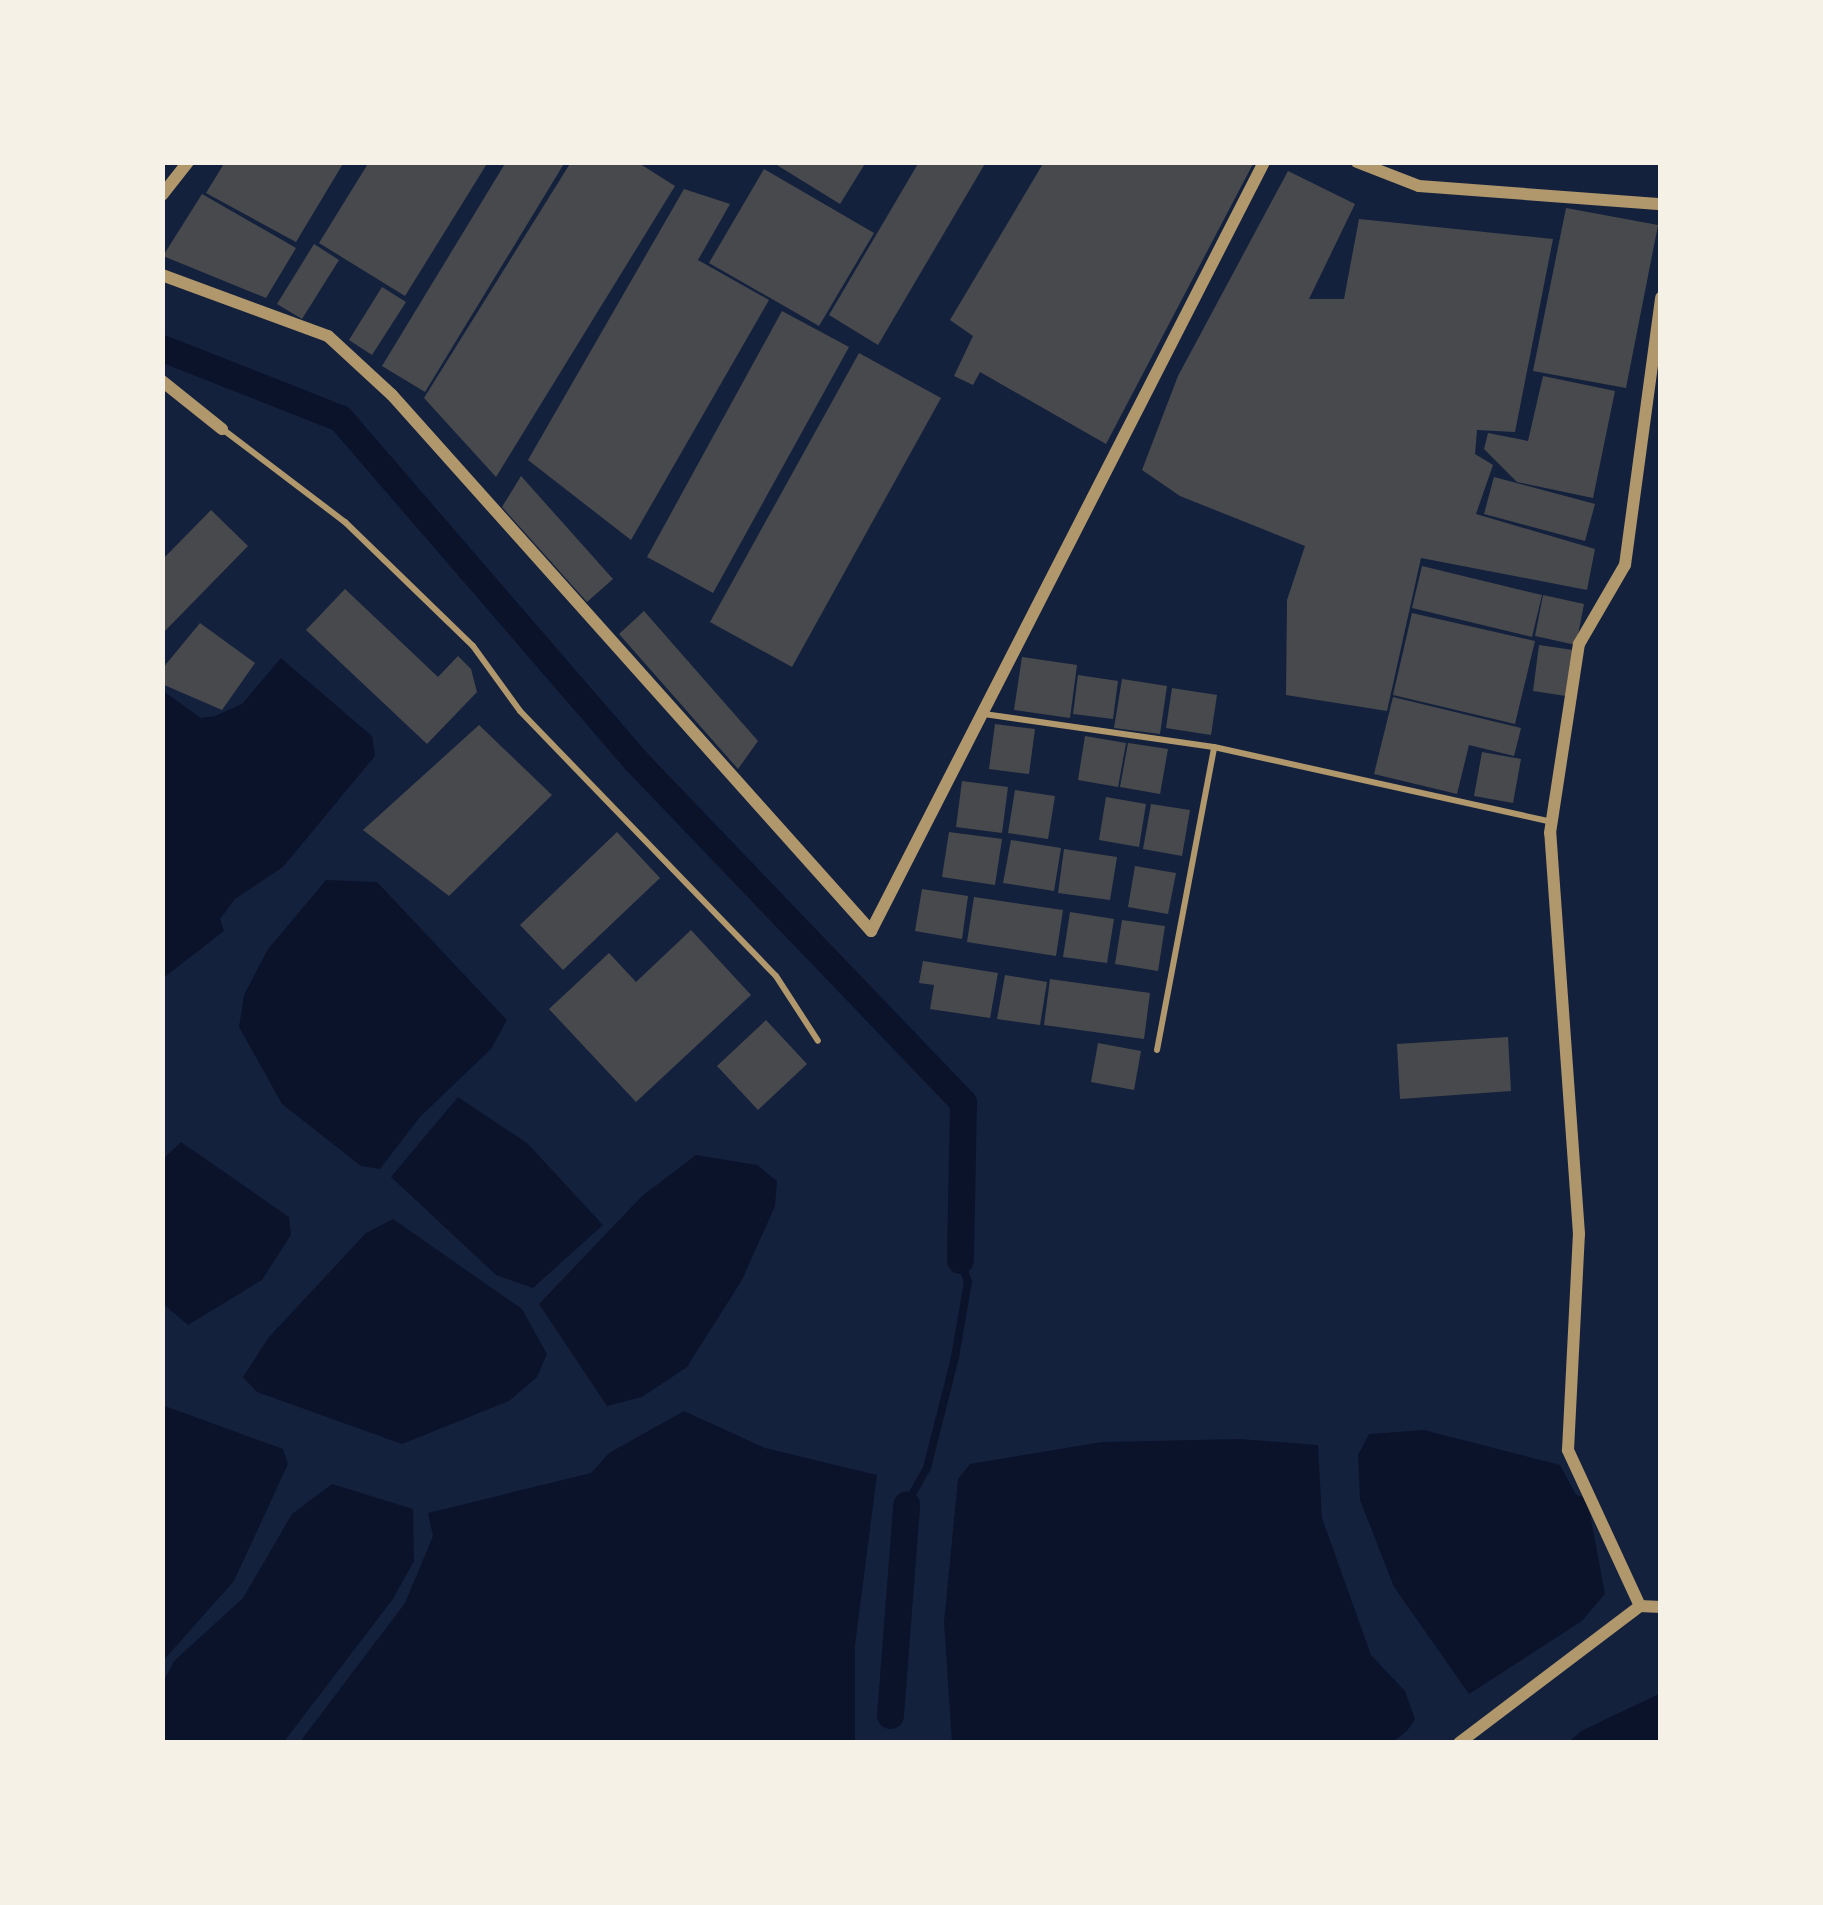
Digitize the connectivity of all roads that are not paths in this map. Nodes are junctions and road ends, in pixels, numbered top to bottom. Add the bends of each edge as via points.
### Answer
1 (188, 162) edge
2 (1264, 162) edge
3 (1357, 162) edge
4 (162, 195) edge
5 (1661, 204) edge
6 (162, 275) edge
7 (1661, 297) edge
8 (162, 381) edge
9 (222, 429) joint
10 (980, 714) junction
11 (1214, 747) junction
12 (1552, 822) junction
13 (818, 1041) dead end
14 (1156, 1050) dead end
15 (1640, 1606) junction
16 (1661, 1607) edge
17 (1459, 1743) edge

1 - 4 street
2 - 10 street
3 - 5 street via 1418,186
6 - 10 street via 328,336 360,365 871,932
7 - 12 street via 1625,565 1579,644
8 - 9 street
9 - 13 lane via 345,522 473,646 520,711 776,976
10 - 11 lane
11 - 12 lane
11 - 14 lane
12 - 15 street via 1580,1234 1568,1450
15 - 16 street
15 - 17 street

